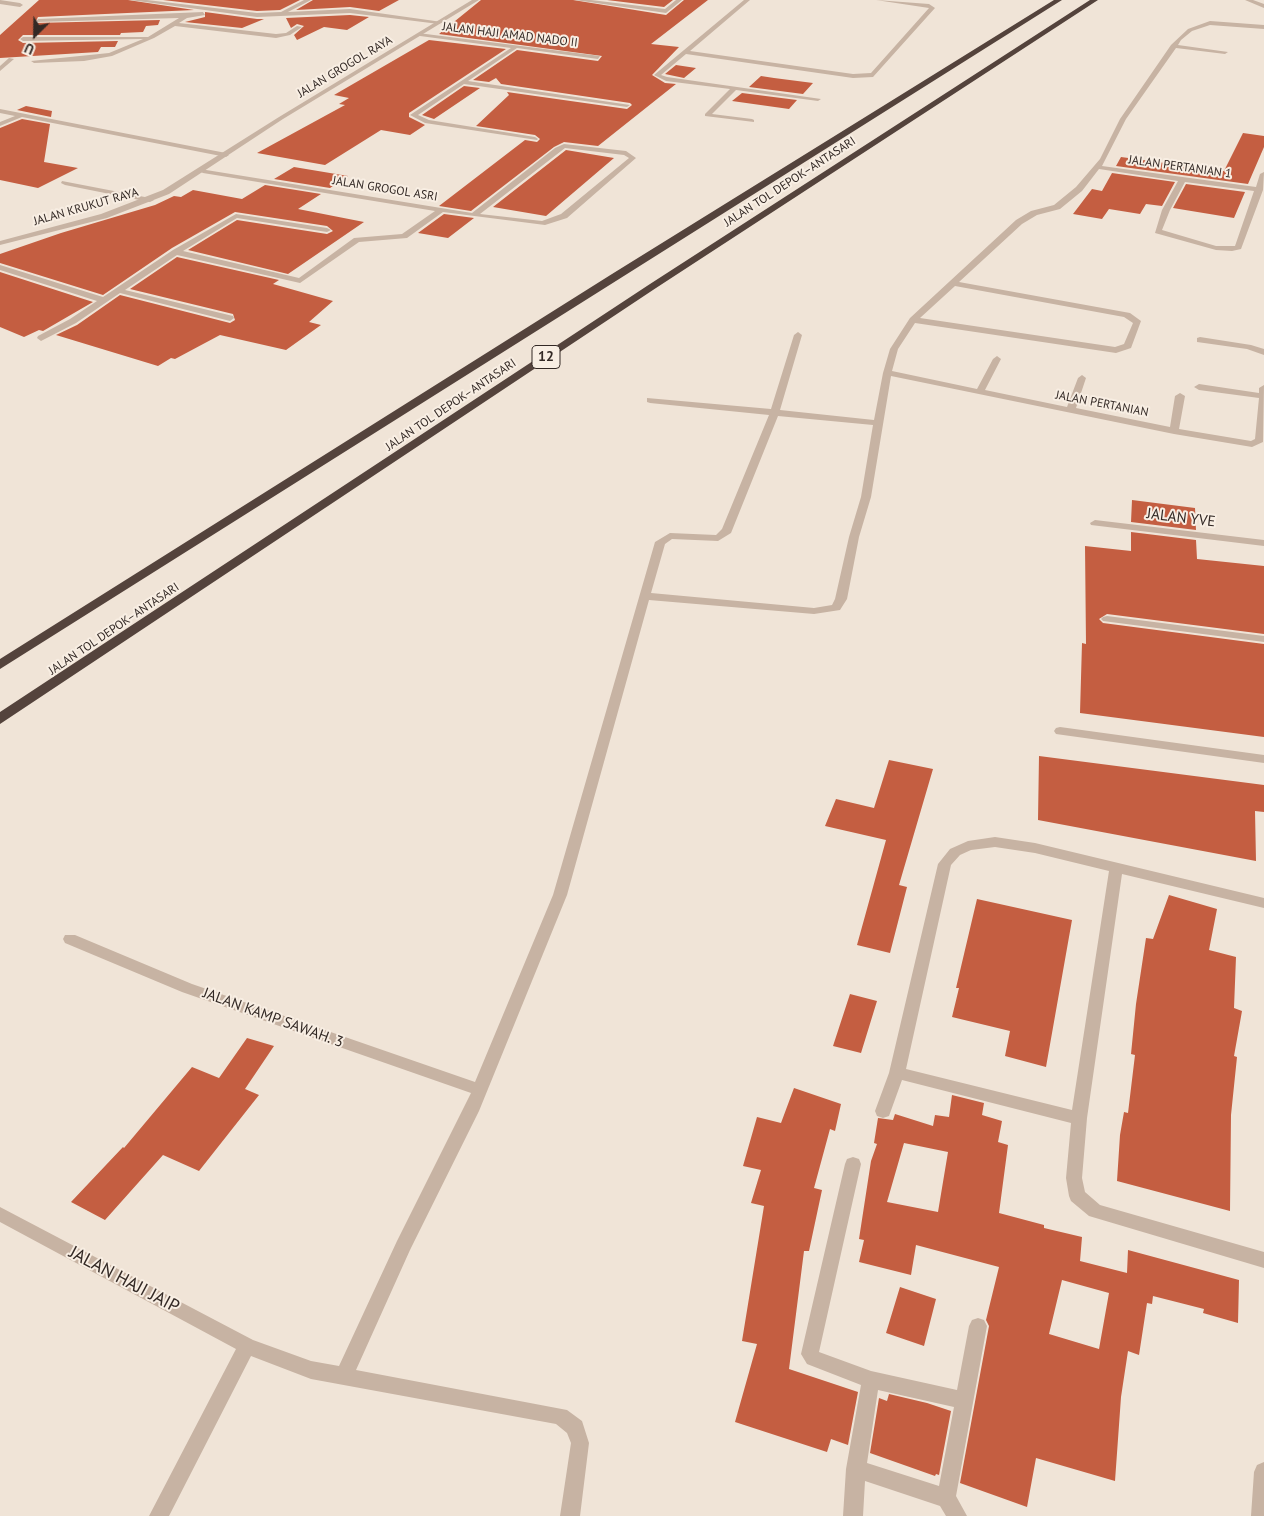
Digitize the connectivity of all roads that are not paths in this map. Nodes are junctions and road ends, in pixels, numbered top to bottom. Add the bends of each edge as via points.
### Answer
1 (133, 0) edge
2 (308, 0) edge
3 (476, 0) edge
4 (578, 0) edge
5 (679, 0) edge
6 (747, 0) edge
7 (879, 0) edge
8 (1059, 0) edge
9 (1095, 0) edge
10 (1248, 0) edge
11 (0, 2) edge
12 (20, 5) dead end
13 (1264, 6) edge
14 (217, 12) junction
15 (278, 15) junction
16 (186, 16) junction
17 (38, 21) dead end
18 (439, 22) junction
19 (174, 24) junction
20 (299, 27) dead end
21 (1264, 27) edge
22 (420, 34) junction
23 (152, 37) junction
24 (23, 39) dead end
25 (517, 46) junction
26 (1173, 46) junction
27 (686, 52) junction
28 (1225, 52) dead end
29 (598, 57) dead end
30 (11, 59) dead end
31 (34, 61) dead end
32 (0, 68) edge
33 (461, 82) junction
34 (735, 88) junction
35 (818, 99) dead end
36 (627, 105) dead end
37 (0, 111) edge
38 (20, 116) junction
39 (752, 121) dead end
40 (0, 124) edge
41 (535, 139) dead end
42 (226, 155) junction
43 (1097, 167) junction
44 (202, 170) junction
45 (1264, 174) edge
46 (1183, 179) junction
47 (65, 183) dead end
48 (1259, 190) junction
49 (150, 200) junction
50 (442, 210) junction
51 (473, 214) junction
52 (327, 230) dead end
53 (0, 243) edge
54 (176, 252) junction
55 (0, 267) edge
56 (953, 282) junction
57 (117, 290) junction
58 (103, 300) junction
59 (230, 318) dead end
60 (912, 320) junction
61 (798, 335) dead end
62 (42, 338) dead end
63 (1200, 340) dead end
64 (1264, 352) edge
65 (997, 359) dead end
66 (887, 374) junction
67 (1082, 378) dead end
68 (1200, 387) dead end
69 (980, 392) junction
70 (1264, 392) edge
71 (1180, 396) dead end
72 (650, 400) dead end
73 (1070, 411) junction
74 (776, 412) junction
75 (879, 423) junction
76 (1174, 431) junction
77 (1095, 523) dead end
78 (1264, 542) edge
79 (645, 596) junction
80 (1107, 619) dead end
81 (1264, 639) edge
82 (0, 665) edge
83 (0, 719) edge
84 (1060, 731) dead end
85 (1264, 759) edge
86 (1116, 868) junction
87 (1264, 903) edge
88 (70, 939) dead end
89 (897, 1073) junction
90 (480, 1090) junction
91 (883, 1111) dead end
92 (1079, 1118) junction
93 (853, 1164) dead end
94 (0, 1214) edge
95 (1264, 1260) edge
96 (978, 1326) dead end
97 (247, 1346) junction
98 (344, 1376) junction
99 (871, 1380) junction
100 (964, 1400) junction
101 (856, 1469) junction
102 (1264, 1472) edge
103 (946, 1498) junction
104 (159, 1516) edge
105 (570, 1516) edge
106 (853, 1516) edge
107 (957, 1516) edge
108 (1261, 1516) edge

1 - 14 street
2 - 15 street
3 - 18 street, JALAN GROGOL RAYA
4 - 5 street via 666,12
6 - 27 street
7 - 27 street via 932,8 873,75 853,76
8 - 82 highway, JALAN TOL DEPOK–ANTASARI / 12
9 - 83 highway, JALAN TOL DEPOK–ANTASARI / 12 via 653,286
10 - 13 street
11 - 12 street
14 - 15 street
14 - 16 street
15 - 18 street via 350,11
16 - 17 street
16 - 19 street
18 - 22 street, JALAN GROGOL RAYA
19 - 20 street via 276,36 288,34
19 - 23 street
21 - 26 street via 1221,22 1206,24 1190,30
22 - 25 street, JALAN HAJI AMAD NADO II
22 - 42 street, JALAN GROGOL RAYA
23 - 24 street
23 - 31 street via 98,58
25 - 29 street, JALAN HAJI AMAD NADO II
25 - 33 street
26 - 28 street
26 - 43 street via 1123,119
27 - 34 street via 657,75
30 - 32 street
33 - 36 street
33 - 41 street via 413,115 427,122
34 - 35 street
34 - 39 street via 707,115
37 - 38 street
38 - 40 street
38 - 42 street
42 - 44 street, JALAN KRUKUT RAYA
43 - 46 street, JALAN PERTANIAN 1
43 - 56 street via 1064,203 1027,216
44 - 49 street, JALAN KRUKUT RAYA
44 - 50 street, JALAN GROGOL ASRI
45 - 48 street
46 - 48 street, JALAN PERTANIAN 1
46 - 48 street via 1158,230 1223,249 1238,247
47 - 49 street
49 - 53 street, JALAN KRUKUT RAYA via 104,216
50 - 51 street, JALAN GROGOL ASRI
50 - 54 street via 404,236 357,240 302,280
51 - 51 street, JALAN GROGOL ASRI via 533,222 552,221 564,216 632,161 632,156 564,146
52 - 54 street via 240,215
54 - 57 street
55 - 58 street
56 - 60 street
56 - 60 street via 1112,312 1133,318 1137,323 1128,346 1116,350
57 - 58 street
57 - 59 street
58 - 62 street
60 - 66 street via 894,349
61 - 74 street
63 - 64 street
65 - 69 street
66 - 69 street, JALAN PERTANIAN
66 - 75 street
67 - 73 street
68 - 70 street
69 - 73 street, JALAN PERTANIAN
70 - 76 street, JALAN PERTANIAN via 1260,440 1257,442 1245,443
71 - 76 street
72 - 74 street
73 - 76 street, JALAN PERTANIAN
74 - 75 street
74 - 79 street via 725,534 718,538 670,536 662,539
75 - 79 street via 866,497 836,608 814,611
77 - 78 street, JALAN YVE
79 - 90 street via 560,894
80 - 81 street
84 - 85 street
86 - 87 street
86 - 89 street via 1035,848 995,842 968,846 955,852 945,864
86 - 92 street
88 - 90 street, JALAN KAMP SAWAH. 3 via 187,988
89 - 91 street
89 - 92 street
90 - 98 street via 402,1246
92 - 95 street via 1074,1178 1077,1196 1095,1211
93 - 99 street via 810,1354 813,1358
94 - 97 street, JALAN HAJI JAIP
96 - 100 street
97 - 98 street, JALAN HAJI JAIP via 311,1370
97 - 104 street
98 - 105 street, JALAN HAJI JAIP via 560,1416 575,1427 580,1443
99 - 100 street
99 - 101 street
100 - 103 street
101 - 103 street
101 - 106 street
102 - 108 street
103 - 107 street

